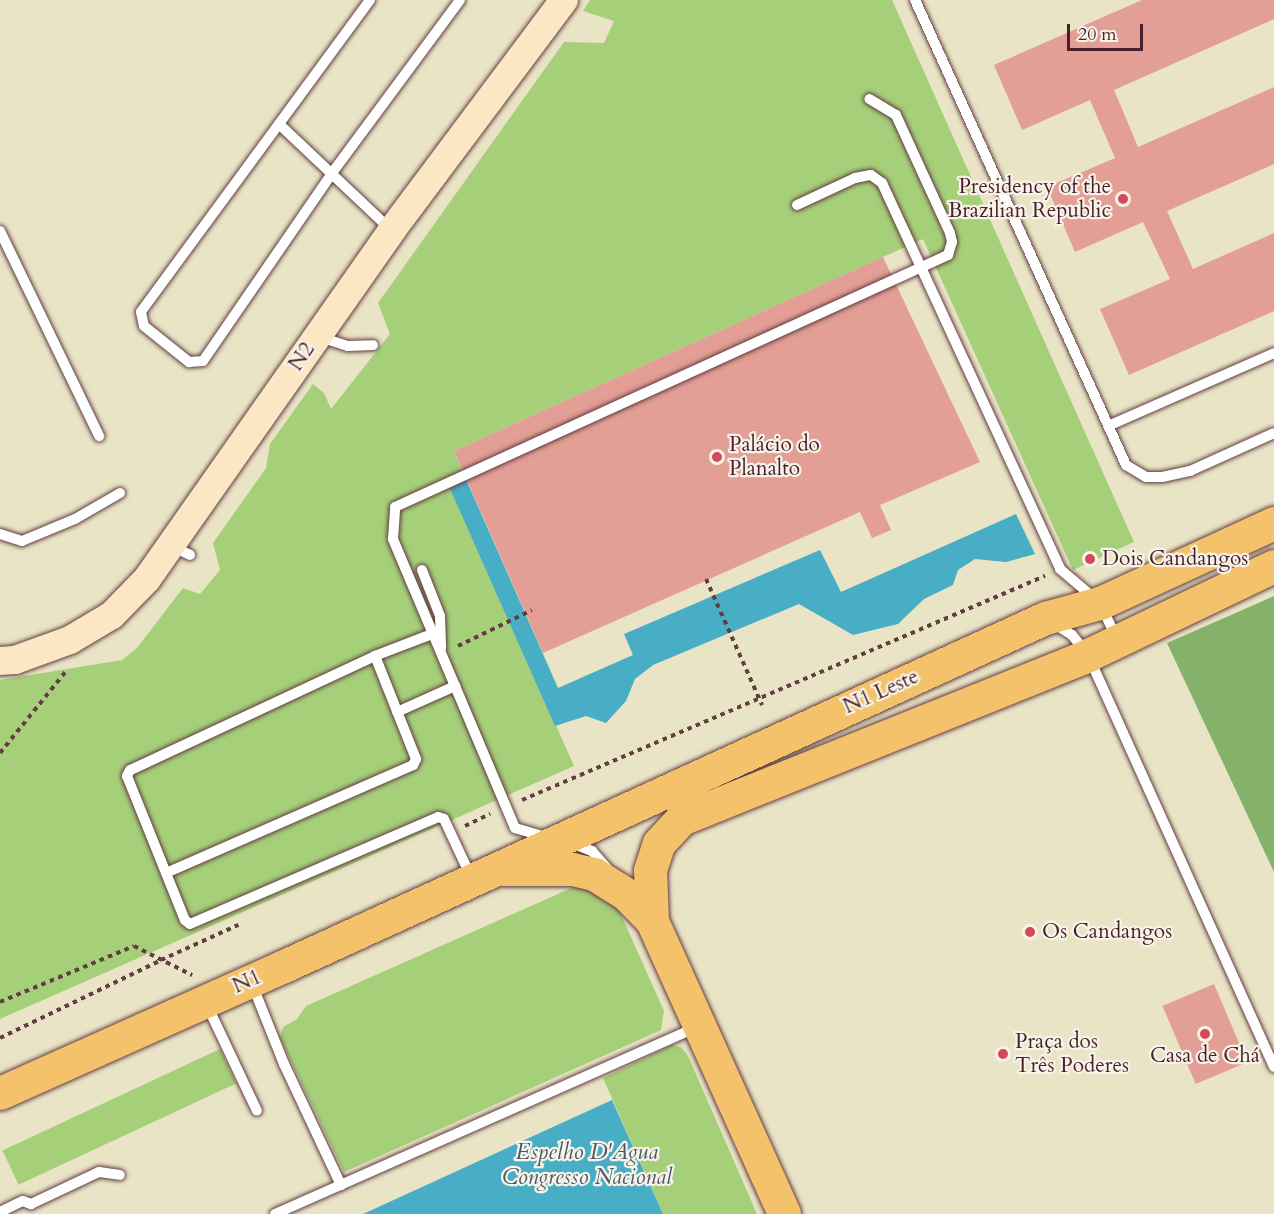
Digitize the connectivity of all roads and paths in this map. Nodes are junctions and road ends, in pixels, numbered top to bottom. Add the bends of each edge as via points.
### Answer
1 (370, 0) edge
2 (460, 0) edge
3 (564, 0) edge
4 (915, 0) edge
5 (869, 99) dead end
6 (279, 124) junction
7 (332, 173) junction
8 (797, 205) dead end
9 (392, 230) junction
10 (0, 231) edge
11 (919, 267) junction
12 (316, 336) junction
13 (373, 345) dead end
14 (1274, 353) edge
15 (1108, 426) junction
16 (1274, 433) edge
17 (99, 436) dead end
18 (120, 493) dead end
19 (1274, 523) edge
20 (0, 534) edge
21 (1274, 566) edge
22 (422, 570) dead end
23 (1060, 570) junction
24 (706, 579) dead end
25 (1100, 603) junction
26 (532, 610) dead end
27 (1044, 618) junction
28 (432, 634) junction
29 (1117, 639) junction
30 (441, 654) junction
31 (1088, 655) junction
32 (375, 656) junction
33 (0, 661) edge
34 (75, 661) dead end
35 (455, 687) junction
36 (762, 705) dead end
37 (397, 711) junction
38 (0, 753) edge
39 (505, 807) junction
40 (450, 832) junction
41 (555, 840) junction
42 (166, 873) junction
43 (482, 874) junction
44 (627, 895) junction
45 (652, 921) junction
46 (246, 922) dead end
47 (161, 960) junction
48 (227, 991) junction
49 (0, 1002) edge
50 (700, 1026) junction
51 (0, 1038) edge
52 (1274, 1067) edge
53 (0, 1093) edge
54 (257, 1111) dead end
55 (120, 1175) dead end
56 (341, 1185) junction
57 (0, 1212) edge
58 (275, 1214) edge
59 (784, 1214) edge

1 - 6 lane
2 - 7 lane
3 - 9 main road, N2
4 - 15 lane
5 - 11 lane via 896,115 950,233 948,255
6 - 7 lane
6 - 7 lane via 141,312 144,326 189,362 203,361
7 - 9 lane
8 - 11 lane via 855,178 871,175 882,183
9 - 12 main road, N2
10 - 17 lane
11 - 23 lane
11 - 28 lane via 395,507 393,539
12 - 13 lane via 348,346
12 - 33 main road, N2 via 181,551 112,615 70,640 15,660
14 - 15 lane
15 - 16 lane via 1125,465 1146,477 1190,471
18 - 20 lane via 75,519 22,541
19 - 25 highway, N1 Leste
21 - 29 highway, N1 Leste
22 - 30 lane via 440,616
23 - 25 lane
23 - 39 path
24 - 36 path, bridge
25 - 27 highway, N1 Leste
25 - 29 lane
26 - 30 path
27 - 31 lane via 1072,635
27 - 41 highway, N1 Leste
28 - 30 lane
28 - 32 lane
29 - 31 highway, N1 Leste
30 - 35 lane
31 - 45 highway, N1 Leste via 681,819 658,843 650,870
31 - 52 lane
32 - 37 lane
32 - 42 lane via 130,770 127,776
34 - 38 path
35 - 37 lane
35 - 39 lane
37 - 42 lane via 416,759 413,765
39 - 40 path
39 - 41 lane via 514,828
40 - 42 lane via 444,819 438,817 190,924 185,921
40 - 43 lane
41 - 43 highway, N1 Leste
41 - 44 lane via 579,844 592,851
43 - 44 highway via 572,869 594,874
43 - 48 highway, N1
44 - 45 highway
45 - 50 highway
46 - 47 path
47 - 48 path
47 - 49 path via 134,946
47 - 51 path
48 - 53 highway, N1
48 - 54 lane
48 - 56 lane via 297,1092
50 - 56 lane
50 - 59 highway
55 - 57 lane via 99,1172 31,1204 23,1202
56 - 58 lane

